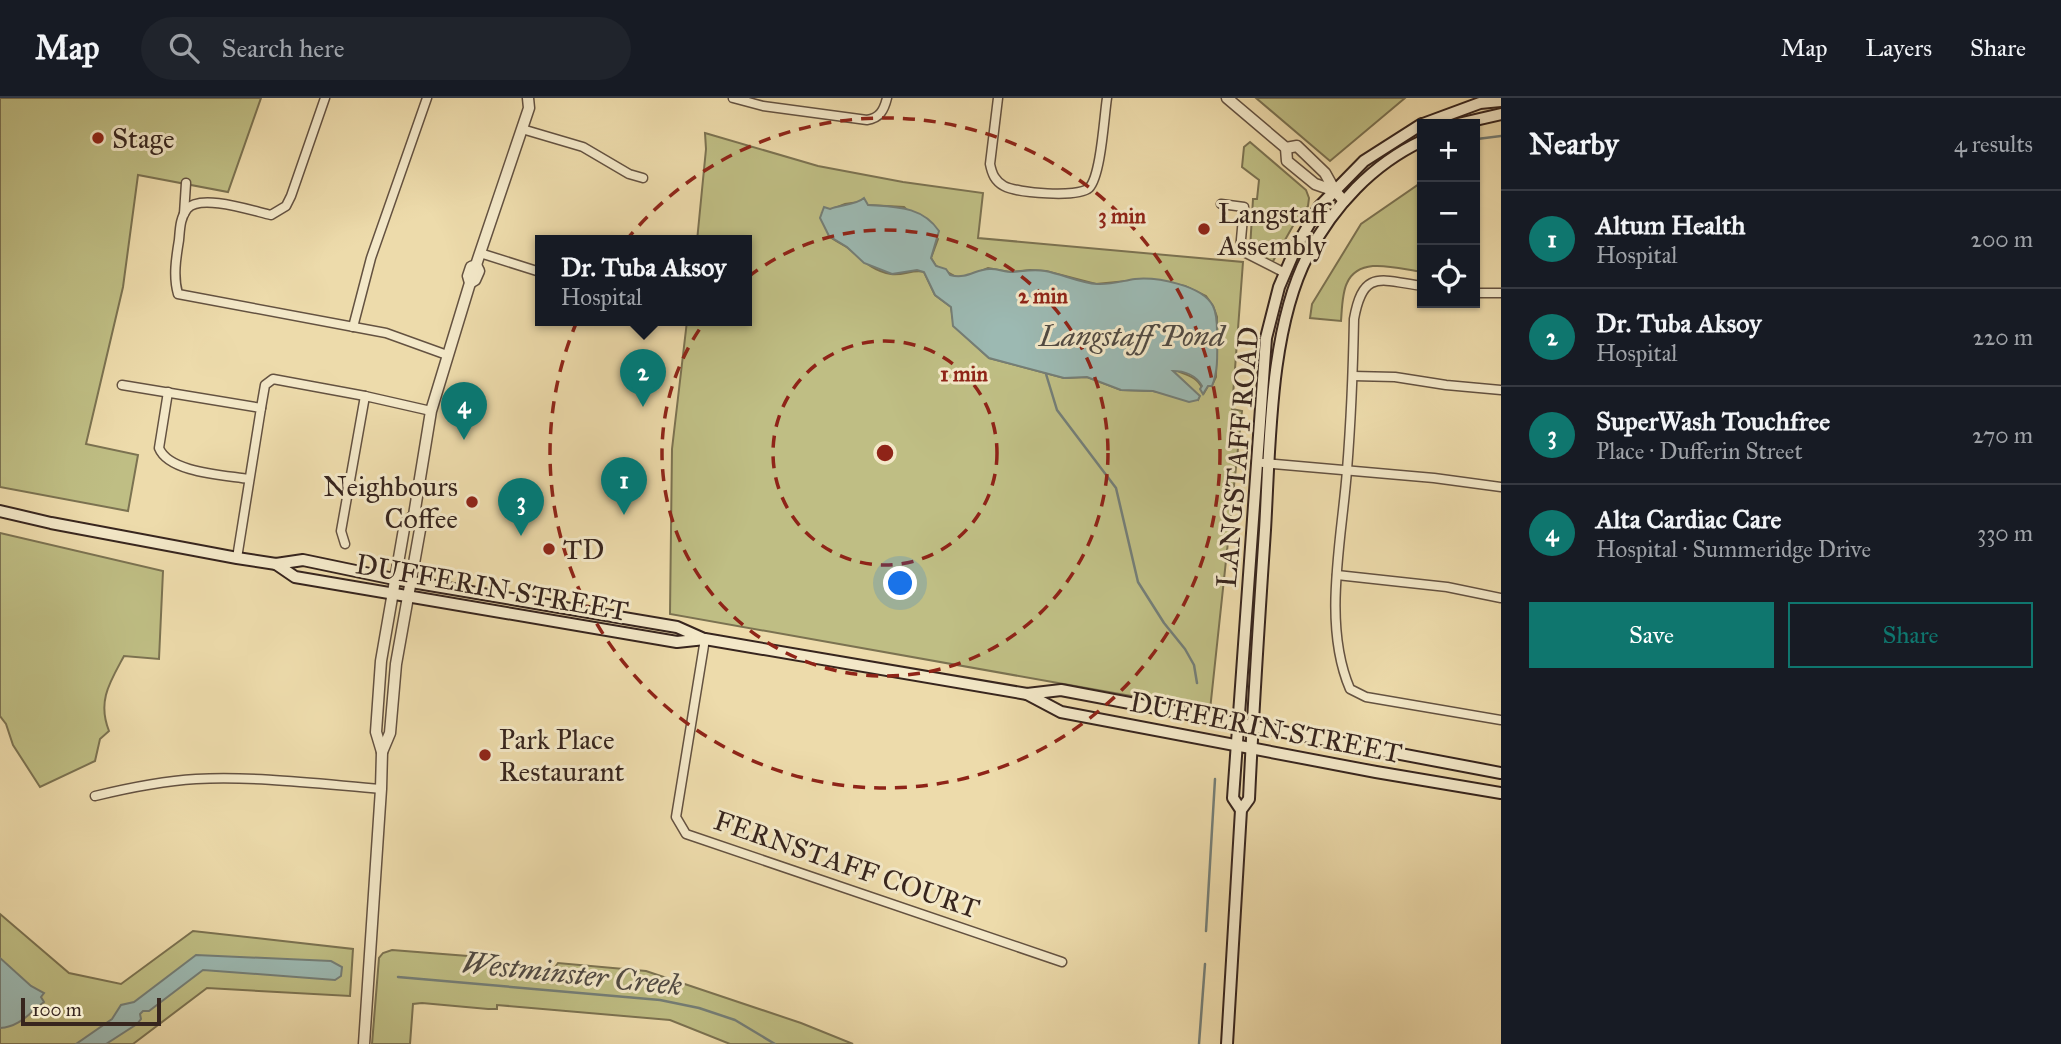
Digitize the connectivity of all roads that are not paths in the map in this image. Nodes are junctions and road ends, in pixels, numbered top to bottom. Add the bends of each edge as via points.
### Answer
1 (325, 98) edge
2 (426, 98) edge
3 (538, 98) edge
4 (733, 98) edge
5 (887, 98) edge
6 (998, 98) edge
7 (1107, 98) edge
8 (1227, 98) edge
9 (1501, 101) edge
10 (529, 103) edge
11 (1501, 114) edge
12 (1436, 119) edge
13 (1480, 119) edge
14 (1417, 126) edge
15 (522, 129) junction
16 (1417, 144) edge
17 (1286, 148) junction
18 (643, 178) dead end
19 (186, 183) dead end
20 (1335, 191) junction
21 (1345, 201) junction
22 (1222, 204) dead end
23 (183, 215) junction
24 (480, 253) junction
25 (535, 270) edge
26 (1285, 273) junction
27 (1417, 285) edge
28 (1480, 293) edge
29 (1501, 293) edge
30 (353, 327) junction
31 (447, 355) junction
32 (1353, 376) junction
33 (122, 384) dead end
34 (1501, 390) edge
35 (168, 392) junction
36 (365, 396) junction
37 (261, 408) junction
38 (431, 411) junction
39 (1256, 463) junction
40 (1269, 464) junction
41 (1347, 470) junction
42 (249, 480) junction
43 (1501, 487) edge
44 (0, 511) edge
45 (414, 516) junction
46 (345, 544) dead end
47 (237, 558) junction
48 (276, 564) junction
49 (1337, 575) junction
50 (394, 579) junction
51 (411, 582) junction
52 (392, 594) junction
53 (408, 597) junction
54 (1501, 598) edge
55 (705, 639) junction
56 (1027, 694) junction
57 (1501, 720) edge
58 (1239, 723) junction
59 (1252, 725) junction
60 (1236, 744) junction
61 (1251, 747) junction
62 (382, 752) junction
63 (1501, 773) edge
64 (381, 789) junction
65 (1501, 793) edge
66 (95, 796) dead end
67 (1241, 810) junction
68 (1062, 962) dead end
69 (364, 1044) edge
70 (1227, 1044) edge

1 - 23 street via 286,206 271,215 195,203
2 - 30 street via 371,258
3 - 10 street via 535,105
4 - 5 street via 867,120 882,112
6 - 7 street via 992,175 1006,187 1069,194 1089,188 1098,167
8 - 17 street
9 - 12 main road, LANGSTAFF ROAD via 1480,103
10 - 15 street
11 - 13 main road
14 - 20 main road, LANGSTAFF ROAD via 1364,161
15 - 18 street via 583,148
15 - 24 street
16 - 21 main road, LANGSTAFF ROAD via 1373,172
17 - 20 street via 1287,161 1315,184
17 - 20 street via 1297,146 1325,173
19 - 23 street
20 - 21 street
20 - 26 main road, LANGSTAFF ROAD via 1316,213
21 - 40 main road, LANGSTAFF ROAD via 1307,257 1288,306 1279,348
22 - 26 street via 1244,207 1240,250
23 - 30 street via 176,261 178,295
24 - 25 street
24 - 31 street via 468,276 470,283
26 - 39 main road, LANGSTAFF ROAD via 1266,338
27 - 32 street via 1379,280 1366,286 1354,319
28 - 29 street
30 - 31 street via 386,332
31 - 38 street
32 - 34 street
32 - 41 street
33 - 35 street
35 - 37 street
35 - 42 street via 159,449 163,456 181,467
36 - 37 street via 273,379 265,385
36 - 38 street
36 - 46 street via 341,531
37 - 42 street
38 - 45 street
39 - 40 street
39 - 58 main road, LANGSTAFF ROAD
40 - 41 street
40 - 59 main road, LANGSTAFF ROAD
41 - 43 street
41 - 49 street
42 - 47 street
44 - 47 main road, DUFFERIN STREET
45 - 50 street via 405,523
45 - 51 street via 421,524
47 - 48 main road, DUFFERIN STREET
48 - 50 main road, DUFFERIN STREET via 303,560
48 - 52 main road, DUFFERIN STREET via 295,577
49 - 54 street
49 - 57 street via 1337,635 1350,689 1384,702
50 - 51 main road, DUFFERIN STREET
50 - 52 street
51 - 53 street
51 - 55 main road, DUFFERIN STREET via 677,627
52 - 53 main road, DUFFERIN STREET
52 - 62 street via 376,732
53 - 55 main road, DUFFERIN STREET via 677,642
53 - 62 street via 390,733
55 - 56 main road, DUFFERIN STREET
55 - 68 street, FERNSTAFF COURT via 676,817 686,834
56 - 58 main road, DUFFERIN STREET via 1061,690
56 - 60 main road, DUFFERIN STREET via 1062,712
58 - 59 main road, DUFFERIN STREET
58 - 60 main road, LANGSTAFF ROAD
59 - 61 main road, LANGSTAFF ROAD
59 - 63 main road, DUFFERIN STREET
60 - 61 main road, DUFFERIN STREET
60 - 67 main road, LANGSTAFF ROAD via 1233,798
61 - 65 main road, DUFFERIN STREET
61 - 67 main road, LANGSTAFF ROAD via 1249,799
62 - 64 street
64 - 66 street via 197,779
64 - 69 street
67 - 70 main road, LANGSTAFF ROAD

